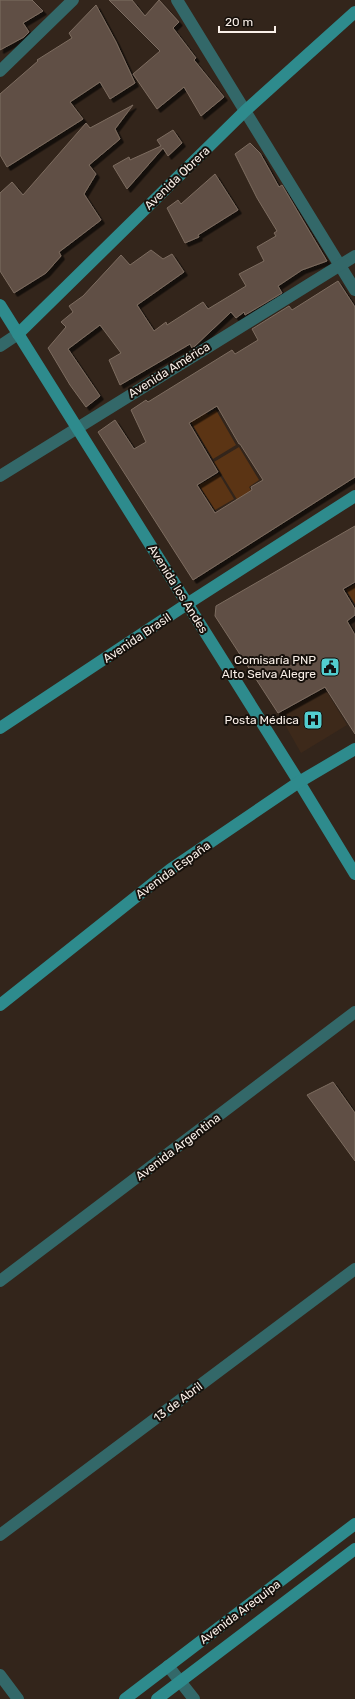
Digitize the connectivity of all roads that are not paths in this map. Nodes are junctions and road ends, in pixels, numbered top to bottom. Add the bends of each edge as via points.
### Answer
1 (73, 0) edge
2 (177, 0) edge
3 (355, 12) edge
4 (0, 71) edge
5 (245, 112) junction
6 (355, 256) edge
7 (340, 265) junction
8 (355, 290) edge
9 (0, 305) edge
10 (18, 334) junction
11 (0, 346) edge
12 (77, 428) junction
13 (0, 476) edge
14 (355, 496) edge
15 (188, 604) junction
16 (0, 728) edge
17 (355, 749) edge
18 (299, 782) junction
19 (355, 874) edge
20 (0, 1005) edge
21 (355, 1012) edge
22 (355, 1269) edge
23 (0, 1281) edge
24 (355, 1524) edge
25 (0, 1535) edge
26 (355, 1549) edge
27 (168, 1666) junction
28 (0, 1675) edge
29 (181, 1682) junction
30 (18, 1699) edge
31 (125, 1699) edge
32 (157, 1699) edge
33 (194, 1699) edge

1 - 4 street
2 - 5 street
3 - 5 street, Avenida Obrera
5 - 7 street
5 - 10 street, Avenida Obrera
6 - 7 street, Avenida América
7 - 8 street
7 - 12 street, Avenida América
9 - 10 street, Avenida los Andes
10 - 11 street, Avenida Obrera
10 - 12 street, Avenida los Andes
12 - 13 street, Avenida América
12 - 15 street, Avenida los Andes
14 - 15 street, Avenida Brasil
15 - 16 street, Avenida Brasil
15 - 18 street, Avenida los Andes
17 - 18 street, Avenida España
18 - 19 street, Avenida los Andes
18 - 20 street, Avenida España via 171,869
21 - 23 street, Avenida Argentina
22 - 25 street, 13 de Abril
24 - 27 street, Avenida Arequipa
26 - 29 street, Avenida Arequipa
27 - 29 street
27 - 31 street, Avenida Arequipa
28 - 30 street
29 - 32 street, Avenida Arequipa
29 - 33 street

